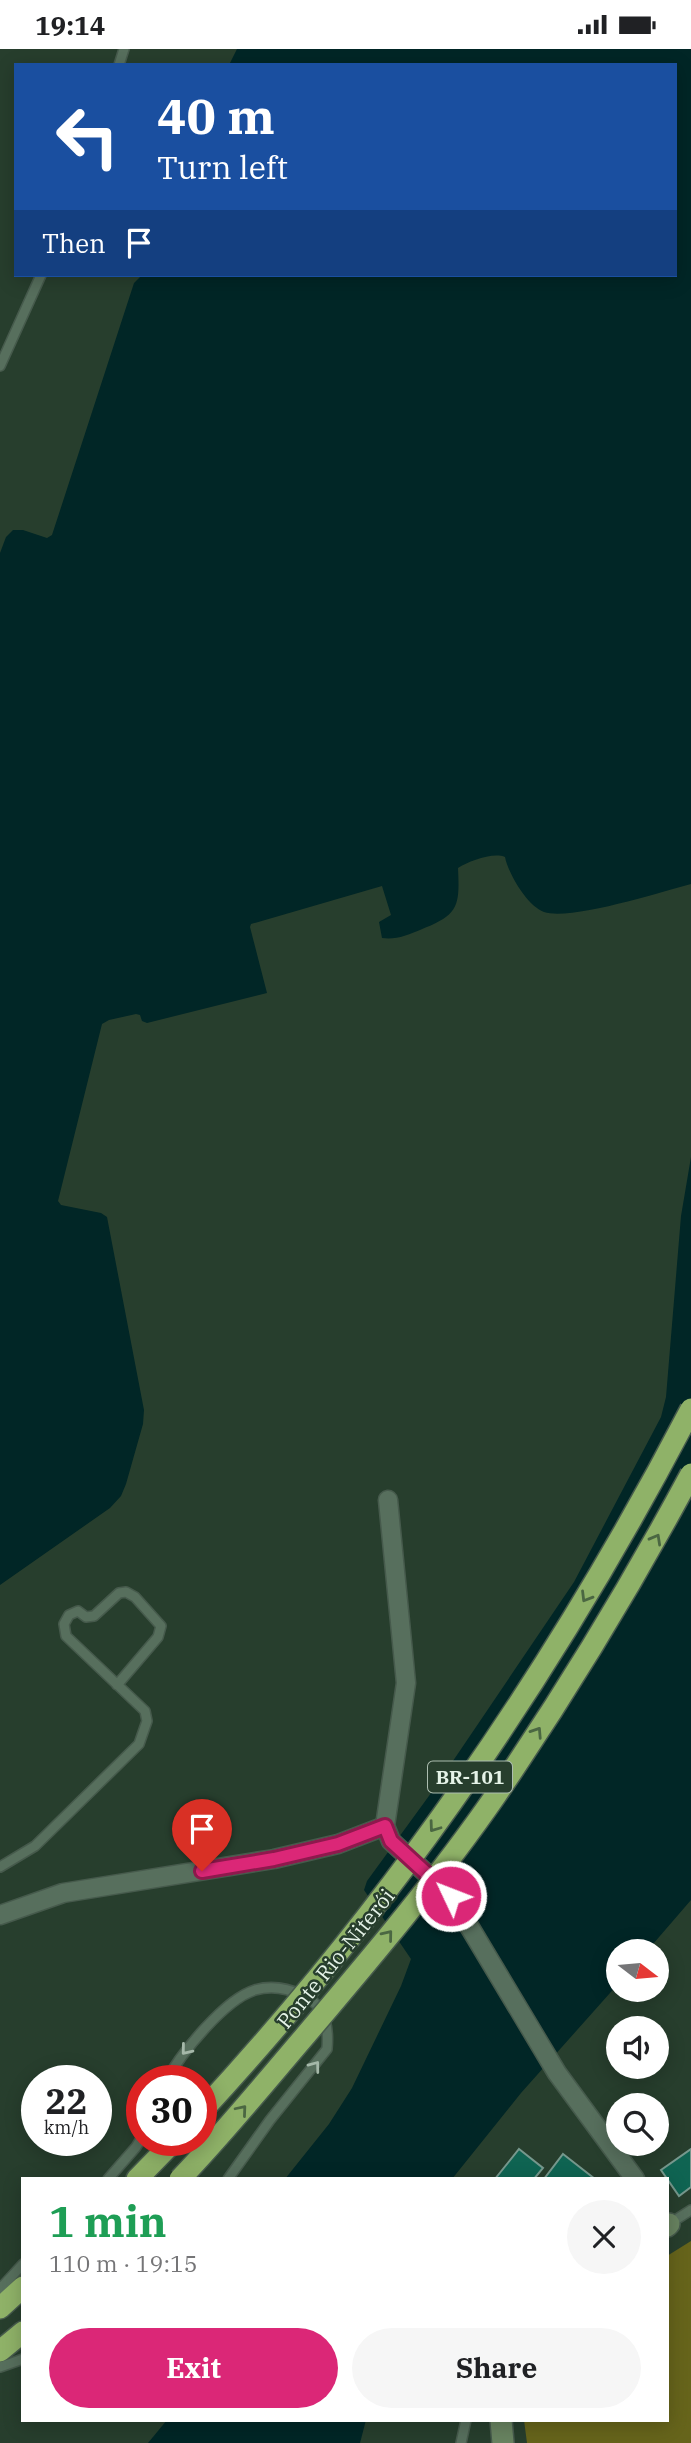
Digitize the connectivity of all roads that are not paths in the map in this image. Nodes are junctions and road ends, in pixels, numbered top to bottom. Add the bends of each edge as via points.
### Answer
1 (40, 277) edge
2 (0, 366) edge
3 (691, 1409) edge
4 (691, 1474) edge
5 (388, 1500) dead end
6 (117, 1685) junction
7 (388, 1833) junction
8 (0, 1867) edge
9 (0, 1915) edge
10 (176, 2065) edge
11 (217, 2093) edge
12 (128, 2156) edge
13 (159, 2156) edge
14 (110, 2177) edge
15 (139, 2177) edge
16 (182, 2177) edge
17 (229, 2177) edge
18 (634, 2177) edge
19 (691, 2210) edge
20 (669, 2223) edge
21 (21, 2266) edge
22 (0, 2289) edge
23 (21, 2289) edge
24 (0, 2308) edge
25 (21, 2334) edge
26 (0, 2351) edge
27 (21, 2360) edge
28 (0, 2367) edge
29 (466, 2422) edge
30 (501, 2422) edge
31 (461, 2443) edge
32 (503, 2443) edge

1 - 2 lane
3 -> 11 highway, Ponte Rio-Niterói / BR-101, bridge via 614,1552 471,1776 347,1943
16 -> 4 highway, Ponte Rio-Niterói / BR-101, bridge via 331,2005 495,1796 631,1583
5 - 7 street via 406,1683
6 - 6 lane via 66,1636 64,1624 78,1611 94,1616 126,1592 161,1626 158,1637
6 - 8 lane via 145,1711 145,1732 139,1744 35,1846
7 - 9 street via 274,1859 64,1893
7 - 18 street, bridge via 451,1896 557,2073
17 -> 10 lane via 327,2049 327,2021 308,1997 288,1989 253,1990 215,2018
12 - 14 lane
13 - 15 highway
19 - 20 lane
21 - 22 lane
23 - 24 highway
25 - 26 highway
27 - 28 lane
29 - 31 lane
30 - 32 street

